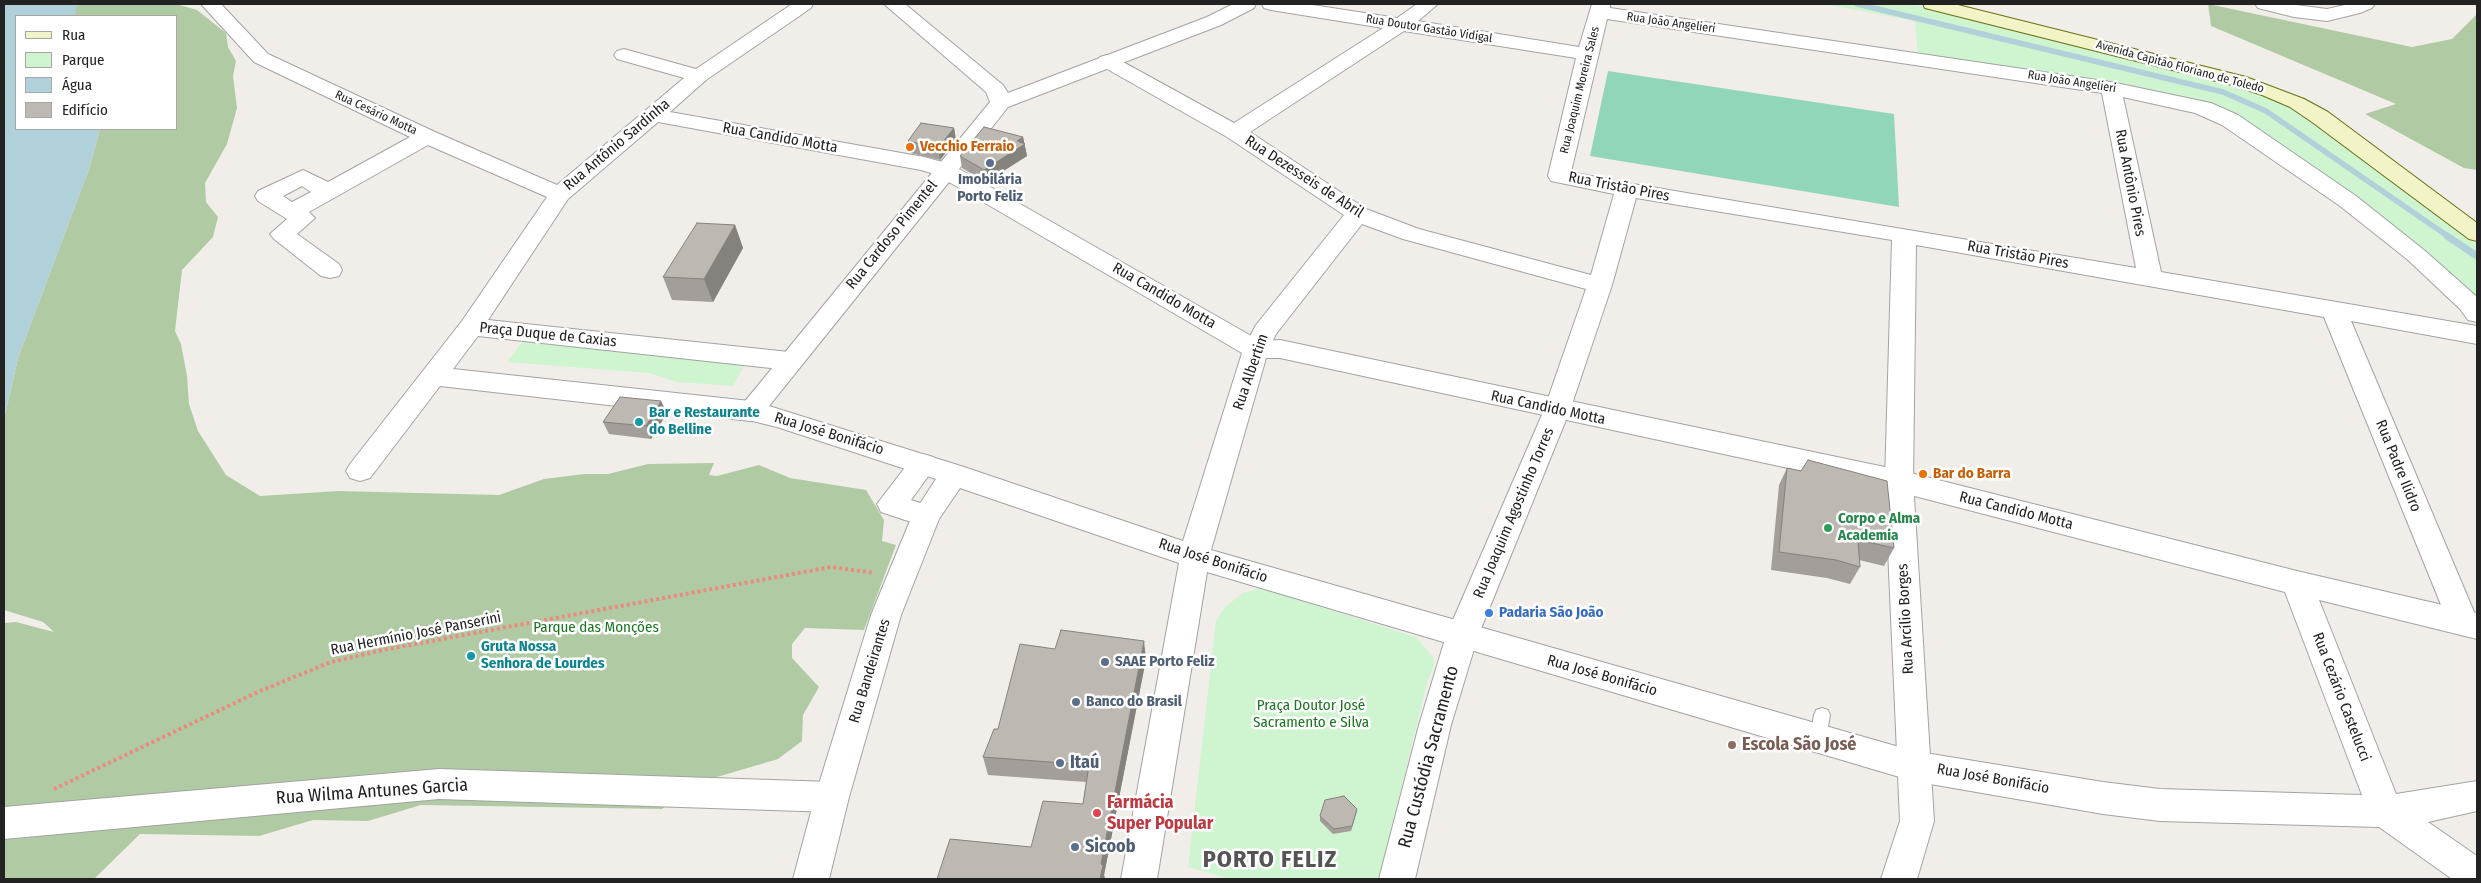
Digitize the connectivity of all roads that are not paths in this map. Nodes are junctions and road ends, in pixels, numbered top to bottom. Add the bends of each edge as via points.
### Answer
1 (210, 4) edge
2 (804, 4) edge
3 (893, 4) edge
4 (1247, 4) edge
5 (1271, 4) edge
6 (1429, 4) edge
7 (1932, 4) edge
8 (1976, 4) edge
9 (2265, 4) edge
10 (2364, 4) edge
11 (1600, 8) edge
12 (1400, 25) junction
13 (1587, 54) junction
14 (624, 55) dead end
15 (1107, 61) junction
16 (698, 76) junction
17 (2111, 88) junction
18 (1001, 103) junction
19 (653, 115) junction
20 (1235, 132) junction
21 (427, 137) junction
22 (945, 170) junction
23 (1559, 176) joint
24 (1627, 190) junction
25 (328, 192) junction
26 (560, 194) junction
27 (292, 212) junction
28 (1358, 214) junction
29 (2477, 214) edge
30 (2477, 234) edge
31 (1904, 235) junction
32 (330, 270) dead end
33 (2150, 278) junction
34 (1600, 285) junction
35 (2334, 310) junction
36 (2477, 314) edge
37 (471, 327) junction
38 (2477, 335) edge
39 (1256, 350) junction
40 (789, 361) junction
41 (436, 376) junction
42 (1557, 410) junction
43 (750, 411) junction
44 (923, 464) junction
45 (360, 471) dead end
46 (954, 474) junction
47 (1899, 481) junction
48 (926, 516) junction
49 (1195, 557) junction
50 (2297, 583) junction
51 (2470, 624) edge
52 (1462, 636) junction
53 (1913, 766) junction
54 (2477, 796) edge
55 (832, 797) junction
56 (2385, 811) junction
57 (4, 823) edge
58 (2477, 876) edge
59 (811, 879) edge
60 (1139, 879) edge
61 (1397, 879) edge
62 (1899, 879) edge

1 - 21 street, Rua Cesário Motta via 260,58
2 - 16 street, Rua Antônio Sardinha
3 - 18 street via 996,89
4 - 15 street, Rua Cardoso Pimentel via 1214,21
5 - 12 street, Rua Doutor Gastão Vidigal
6 - 12 street
7 - 30 main road, Avenida Capitão Floriano de Toledo via 2269,90 2320,117
8 - 29 main road, Avenida Capitão Floriano de Toledo via 2217,63 2299,91 2324,105
9 - 10 street via 2327,15 2353,10
11 - 13 street, Rua Joaquim Moreira Sales
11 - 17 street, Rua João Angelieri
12 - 13 street, Rua Doutor Gastão Vidigal
12 - 20 street
13 - 23 street, Rua Joaquim Moreira Sales
14 - 16 street
15 - 18 street, Rua Cardoso Pimentel
15 - 20 street, Rua Dezesseis de Abril
16 - 19 street, Rua Antônio Sardinha
17 - 33 street, Rua Antônio Pires
17 - 36 street, Rua João Angelieri via 2203,108 2230,120 2348,201 2416,255
18 - 22 street, Rua Cardoso Pimentel
19 - 22 street, Rua Candido Motta
19 - 26 street, Rua Antônio Sardinha
20 - 28 street, Rua Dezesseis de Abril
21 - 25 street
21 - 26 street, Rua Cesário Motta
22 - 39 street, Rua Candido Motta
22 - 40 street, Rua Cardoso Pimentel
23 - 24 street, Rua Tristão Pires
24 - 31 street, Rua Tristão Pires
24 - 34 street, Rua Joaquim Agostinho Torres
25 - 27 street
25 - 27 street via 303,177 266,196
26 - 37 street, Rua Antônio Sardinha
27 - 32 street via 303,218 282,234
28 - 34 street, Rua Dezesseis de Abril via 1411,234
28 - 39 street, Rua Albertim via 1264,331
31 - 33 street, Rua Tristão Pires
31 - 47 street, Rua Arcílio Borges
33 - 35 street, Rua Tristão Pires
34 - 42 street, Rua Joaquim Agostinho Torres
35 - 38 street, Rua Tristão Pires
35 - 51 street, Rua Padre Ilidro
37 - 40 street, Praça Duque de Caxias
37 - 41 street, Praça Duque de Caxias
39 - 42 street, Rua Candido Motta via 1280,349
39 - 49 street, Rua Albertim
40 - 43 street, Rua Cardoso Pimentel
41 - 43 street
41 - 45 street, Praça Duque de Caxias
42 - 47 street, Rua Candido Motta
42 - 52 street, Rua Joaquim Agostinho Torres
43 - 44 street, Rua José Bonifácio
44 - 46 street, Rua José Bonifácio
44 - 48 street via 891,504
46 - 48 street, Rua Bandeirantes
46 - 49 street, Rua José Bonifácio
47 - 50 street, Rua Candido Motta
47 - 53 street, Rua Arcílio Borges
48 - 55 street, Rua Bandeirantes via 886,615
49 - 52 street, Rua José Bonifácio
49 - 60 street, Rua Albertim
50 - 51 street, Rua Candido Motta
50 - 56 street, Rua Cezário Castelucci
52 - 53 street, Rua José Bonifácio via 1820,727
52 - 61 street, Rua Custódia Sacramento via 1435,726
53 - 56 street, Rua José Bonifácio via 2160,805
53 - 62 street, Rua Arcílio Borges via 1917,820
54 - 56 street, Rua José Bonifácio
55 - 57 street, Rua Wilma Antunes Garcia via 439,784
55 - 59 street, Rua Bandeirantes
56 - 58 street

